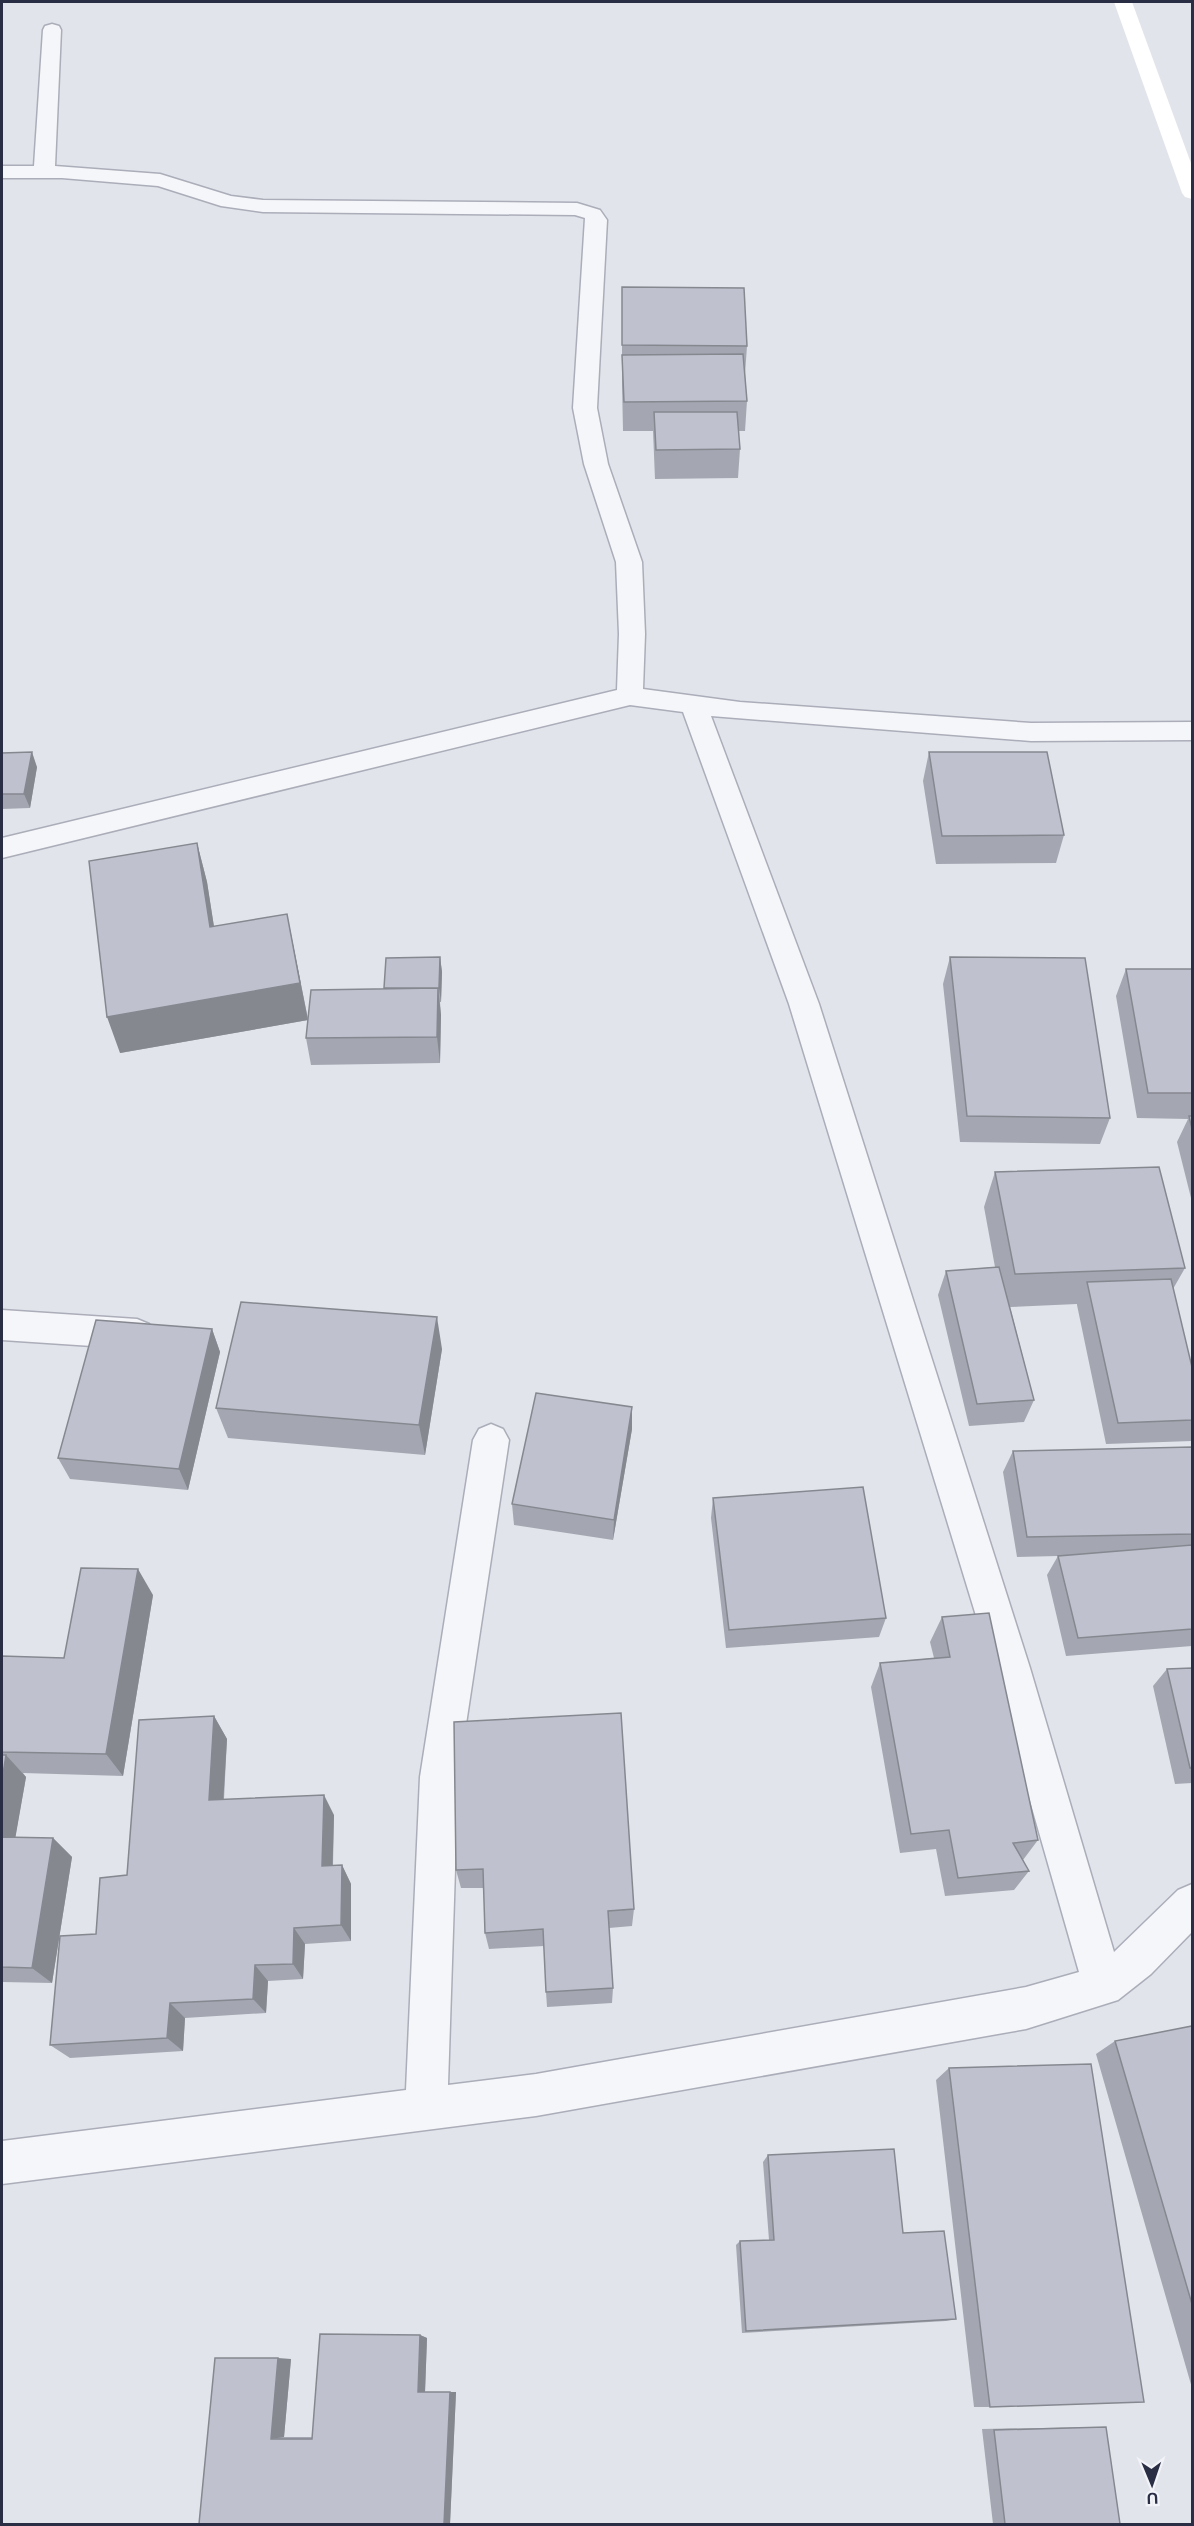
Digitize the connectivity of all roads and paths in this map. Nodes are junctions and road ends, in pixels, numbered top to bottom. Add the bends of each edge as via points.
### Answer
1 (1123, 2) edge
2 (52, 30) dead end
3 (44, 171) junction
4 (2, 172) edge
5 (1192, 193) edge
6 (630, 696) junction
7 (693, 703) junction
8 (1192, 731) edge
9 (2, 848) edge
10 (2, 1325) edge
11 (166, 1336) edge
12 (491, 1440) dead end
13 (1192, 1904) edge
14 (1103, 1985) junction
15 (426, 2109) junction
16 (2, 2163) edge

1 - 5 main road
2 - 3 street
3 - 4 street
3 - 6 street via 160,180 228,202 263,206 577,209 593,214 596,220 585,408 596,464 629,562
6 - 7 street
6 - 9 street
7 - 8 street via 854,721 1031,732
7 - 14 street via 804,1004 1011,1668
10 - 11 street
12 - 15 street via 439,1777
13 - 14 street via 1137,1960
14 - 15 street via 1026,2008 536,2096
15 - 16 street

